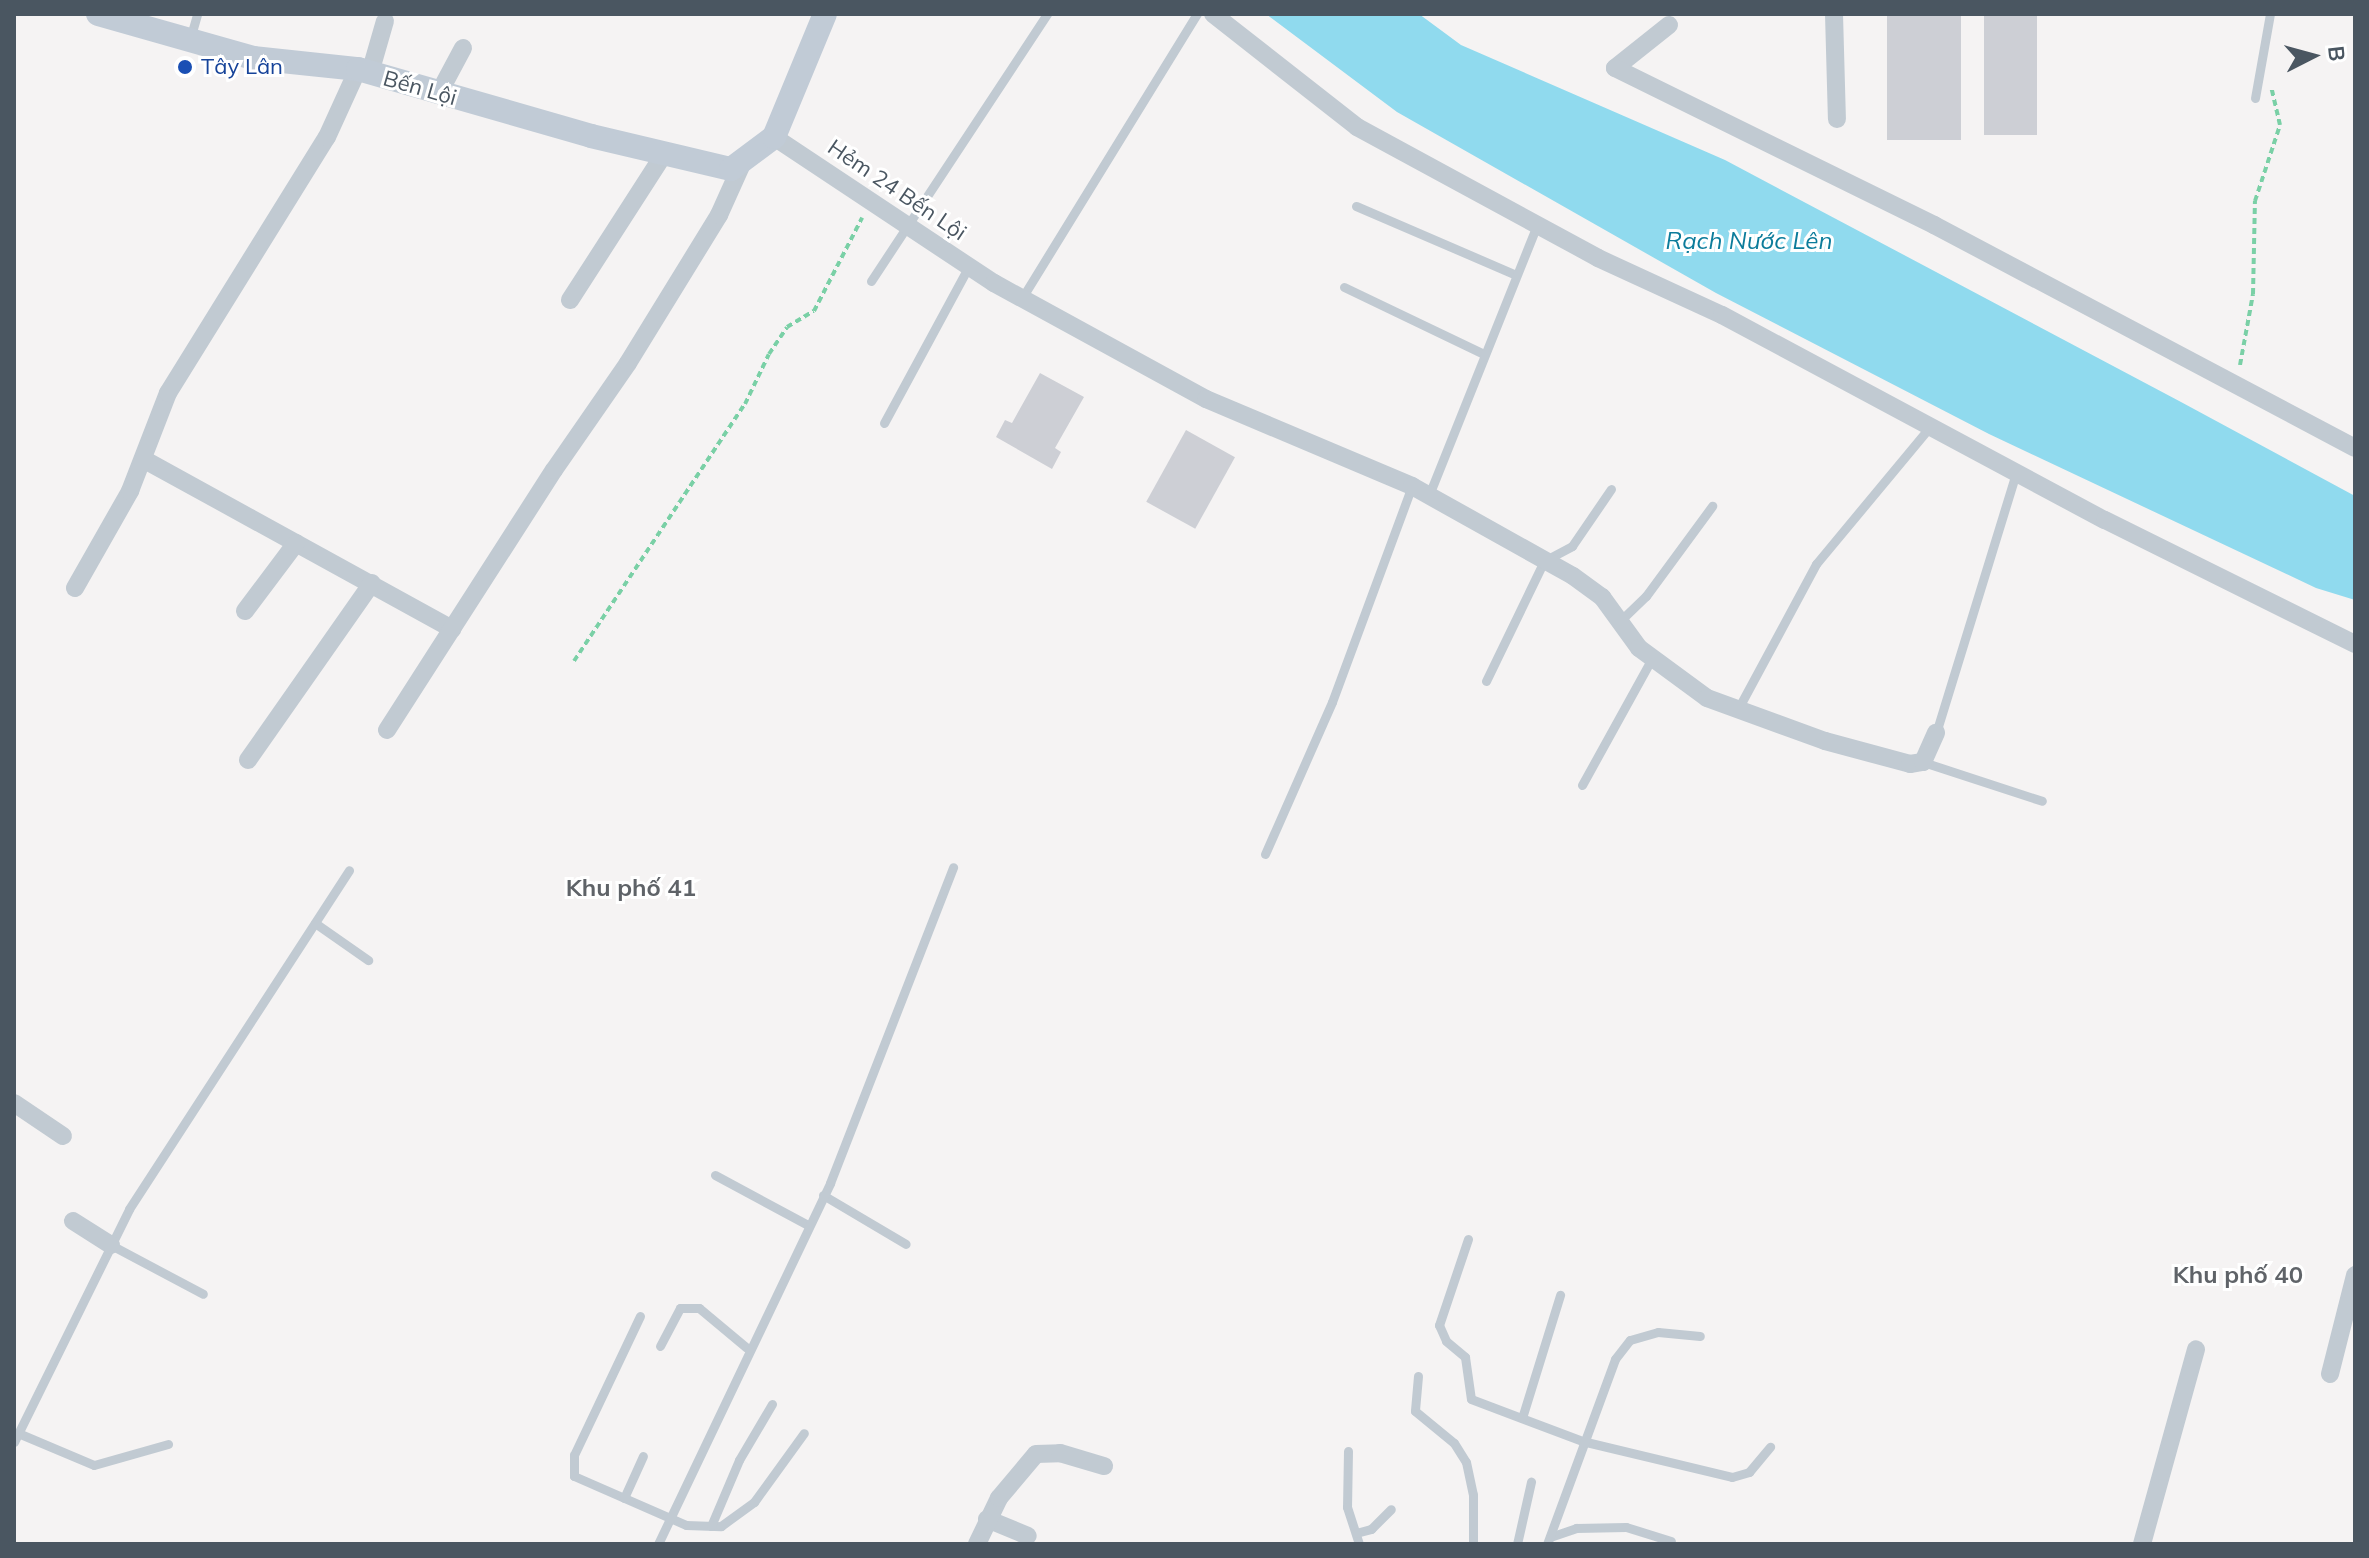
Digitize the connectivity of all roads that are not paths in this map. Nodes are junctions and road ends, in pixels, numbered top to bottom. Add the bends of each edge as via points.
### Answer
1 (98, 14) edge
2 (197, 14) edge
3 (825, 14) edge
4 (1047, 14) edge
5 (1197, 14) edge
6 (1213, 14) edge
7 (1834, 14) edge
8 (2270, 14) edge
9 (385, 21) dead end
10 (1669, 25) dead end
11 (190, 39) junction
12 (463, 48) dead end
13 (364, 71) junction
14 (439, 93) junction
15 (2255, 98) dead end
16 (1837, 119) dead end
17 (774, 137) junction
18 (664, 154) junction
19 (741, 166) junction
20 (1356, 206) dead end
21 (1537, 225) junction
22 (907, 226) junction
23 (969, 266) junction
24 (1516, 275) junction
25 (871, 281) dead end
26 (1344, 287) dead end
27 (1022, 298) junction
28 (570, 300) dead end
29 (1482, 353) junction
30 (884, 423) dead end
31 (1929, 428) junction
32 (2355, 448) edge
33 (143, 459) junction
34 (2016, 473) junction
35 (1412, 486) junction
36 (1611, 489) dead end
37 (1429, 495) junction
38 (1712, 506) dead end
39 (296, 543) junction
40 (1544, 561) junction
41 (372, 583) junction
42 (75, 588) dead end
43 (245, 611) dead end
44 (1620, 621) junction
45 (452, 629) junction
46 (2355, 644) edge
47 (1652, 658) junction
48 (1486, 681) dead end
49 (1738, 709) junction
50 (387, 730) dead end
51 (1936, 733) joint
52 (248, 760) dead end
53 (1923, 762) junction
54 (1582, 785) dead end
55 (2042, 801) dead end
56 (1265, 854) dead end
57 (953, 867) dead end
58 (349, 870) dead end
59 (315, 923) junction
60 (368, 960) dead end
61 (14, 1103) edge
62 (63, 1136) dead end
63 (715, 1175) dead end
64 (823, 1195) junction
65 (73, 1221) dead end
66 (808, 1225) junction
67 (1468, 1239) dead end
68 (906, 1244) dead end
69 (111, 1245) junction
70 (2355, 1275) edge
71 (203, 1294) dead end
72 (1560, 1295) dead end
73 (2352, 1296) edge
74 (640, 1316) dead end
75 (1700, 1336) dead end
76 (660, 1346) dead end
77 (747, 1348) junction
78 (2196, 1349) dead end
79 (2330, 1374) dead end
80 (1418, 1376) dead end
81 (772, 1404) dead end
82 (1522, 1418) junction
83 (804, 1433) dead end
84 (16, 1438) edge
85 (1582, 1441) junction
86 (168, 1444) dead end
87 (1770, 1447) dead end
88 (1348, 1451) dead end
89 (643, 1456) dead end
90 (1104, 1466) dead end
91 (1531, 1482) dead end
92 (624, 1498) junction
93 (1391, 1509) dead end
94 (670, 1517) junction
95 (987, 1519) junction
96 (711, 1526) junction
97 (1028, 1536) dead end
98 (1358, 1539) edge
99 (1548, 1540) edge
100 (1671, 1541) dead end
101 (658, 1544) edge
102 (977, 1544) edge
103 (1473, 1544) edge
104 (1517, 1544) edge
105 (2142, 1544) edge

1 - 11 street, Bến Lội
2 - 11 lane
3 - 17 street
4 - 22 lane
5 - 27 lane
6 - 21 street via 1357,127
7 - 16 street
8 - 15 lane
9 - 13 street
10 - 32 street via 1615,68 1934,225
11 - 13 street, Bến Lội via 253,58
12 - 14 street
13 - 14 street, Bến Lội
13 - 33 street via 168,393
14 - 18 street, Bến Lội
17 - 19 street
17 - 22 street, Hẻm 24 Bến Lội
18 - 19 street, Bến Lội via 716,167
18 - 28 street
19 - 45 street via 719,215 637,350
20 - 24 lane
21 - 24 lane
21 - 31 street via 1722,315
22 - 23 street, Hẻm 24 Bến Lội
22 - 25 lane
23 - 27 street, Hẻm 24 Bến Lội
23 - 30 lane
24 - 29 lane
26 - 29 lane
27 - 35 street, Hẻm 24 Bến Lội via 1206,399
29 - 37 lane
31 - 34 street
31 - 49 lane via 1816,564
33 - 39 street
33 - 42 street
34 - 46 street
34 - 51 lane
35 - 37 street, Hẻm 24 Bến Lội
35 - 56 lane via 1332,702
36 - 40 lane via 1572,546
37 - 40 street, Hẻm 24 Bến Lội
38 - 44 lane via 1646,596
39 - 41 street
39 - 43 street
40 - 44 street, Hẻm 24 Bến Lội via 1602,597
40 - 48 lane
41 - 45 street
41 - 52 street
44 - 47 street, Hẻm 24 Bến Lội
45 - 50 street
47 - 49 street, Hẻm 24 Bến Lội via 1707,698
47 - 54 lane
49 - 53 street, Hẻm 24 Bến Lội via 1825,741 1910,764
51 - 53 street
53 - 55 lane
57 - 64 lane
58 - 59 lane
59 - 60 lane
59 - 69 lane via 129,1209
61 - 62 street
63 - 66 lane
64 - 66 lane
64 - 68 lane
65 - 69 street
66 - 77 lane
67 - 82 lane via 1439,1325 1446,1341 1465,1357 1471,1399
69 - 71 lane
69 - 84 lane
70 - 73 street
72 - 82 lane
73 - 79 street
74 - 92 lane via 572,1465 574,1476
75 - 85 lane via 1658,1332 1630,1340 1615,1359
76 - 77 lane via 680,1308 699,1308
77 - 94 lane
78 - 105 street
80 - 103 lane via 1415,1411 1454,1443 1466,1462 1473,1495
81 - 96 lane via 739,1460
82 - 85 lane
83 - 96 lane via 754,1502 721,1526
84 - 86 lane via 94,1465
85 - 87 lane via 1732,1477 1749,1472
85 - 99 lane
88 - 98 lane via 1347,1507
89 - 92 lane
90 - 95 street via 1060,1453 1036,1454
91 - 104 lane
92 - 94 lane
93 - 98 lane
94 - 96 lane via 686,1525
94 - 101 lane
95 - 97 street
95 - 102 street
99 - 100 lane via 1576,1528 1626,1527

